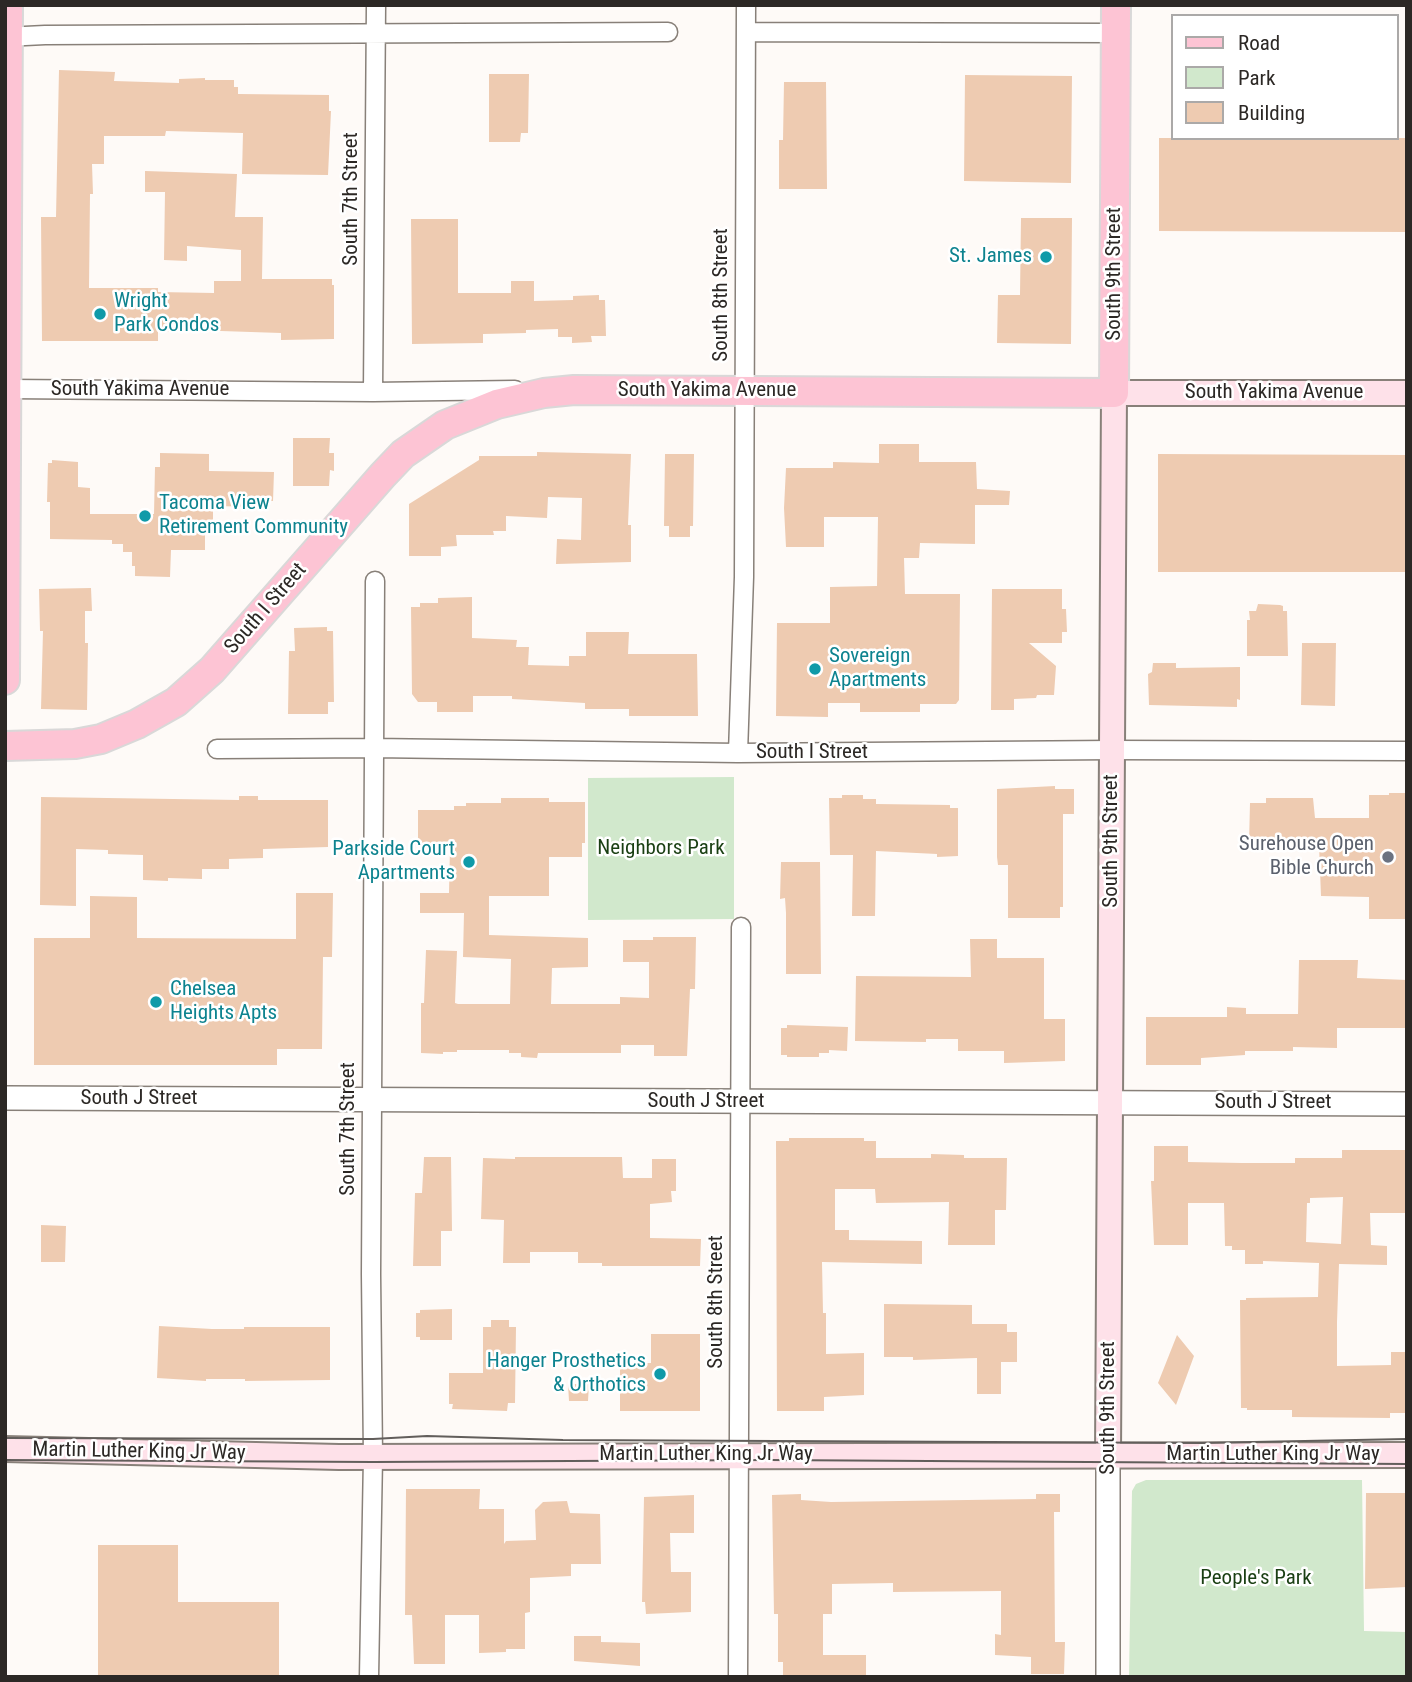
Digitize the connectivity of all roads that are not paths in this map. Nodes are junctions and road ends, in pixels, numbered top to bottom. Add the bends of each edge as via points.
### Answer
1 (8, 5) edge
2 (376, 5) edge
3 (746, 5) edge
4 (1116, 19) edge
5 (668, 32) dead end
6 (746, 32) junction
7 (375, 34) junction
8 (7, 37) edge
9 (7, 389) edge
10 (574, 390) junction
11 (745, 391) junction
12 (373, 392) junction
13 (1114, 393) junction
14 (1407, 393) edge
15 (375, 581) dead end
16 (5, 680) edge
17 (5, 746) edge
18 (374, 748) junction
19 (217, 749) dead end
20 (1112, 750) junction
21 (1407, 751) edge
22 (738, 753) junction
23 (741, 927) dead end
24 (5, 1098) edge
25 (372, 1100) junction
26 (741, 1102) junction
27 (1111, 1102) junction
28 (1407, 1104) edge
29 (5, 1449) edge
30 (1108, 1454) junction
31 (739, 1455) junction
32 (1407, 1455) edge
33 (373, 1457) junction
34 (369, 1677) edge
35 (738, 1677) edge
36 (1108, 1677) edge

1 - 8 main road
2 - 7 street, South 7th Street
3 - 6 street, South 8th Street
4 - 6 street
4 - 13 main road, South 9th Street
5 - 7 street
6 - 11 street, South 8th Street
7 - 8 street
7 - 12 street, South 7th Street
8 - 9 main road
9 - 12 street, South Yakima Avenue
9 - 16 main road
10 - 11 main road, South Yakima Avenue
10 - 12 street, South Yakima Avenue
10 - 17 main road, South I Street via 497,404 423,439 383,475 212,670 176,702 101,739
11 - 13 main road, South Yakima Avenue
11 - 22 street, South 8th Street
13 - 14 main road, South Yakima Avenue
13 - 20 main road, South 9th Street
15 - 18 street, South 7th Street
18 - 19 street, South I Street
18 - 22 street, South I Street
18 - 25 street, South 7th Street
20 - 21 street, South I Street
20 - 22 street, South I Street
20 - 27 main road, South 9th Street
23 - 26 street, South 8th Street
24 - 25 street, South J Street
25 - 26 street, South J Street
25 - 33 street, South 7th Street
26 - 27 street, South J Street
26 - 31 street, South 8th Street
27 - 28 street, South J Street
27 - 30 main road, South 9th Street
29 - 33 main road, Martin Luther King Jr Way
30 - 31 main road, Martin Luther King Jr Way
30 - 32 main road, Martin Luther King Jr Way
30 - 36 street, South 9th Street
31 - 33 main road, Martin Luther King Jr Way
31 - 35 street, South 8th Street
33 - 34 street, South 7th Street

